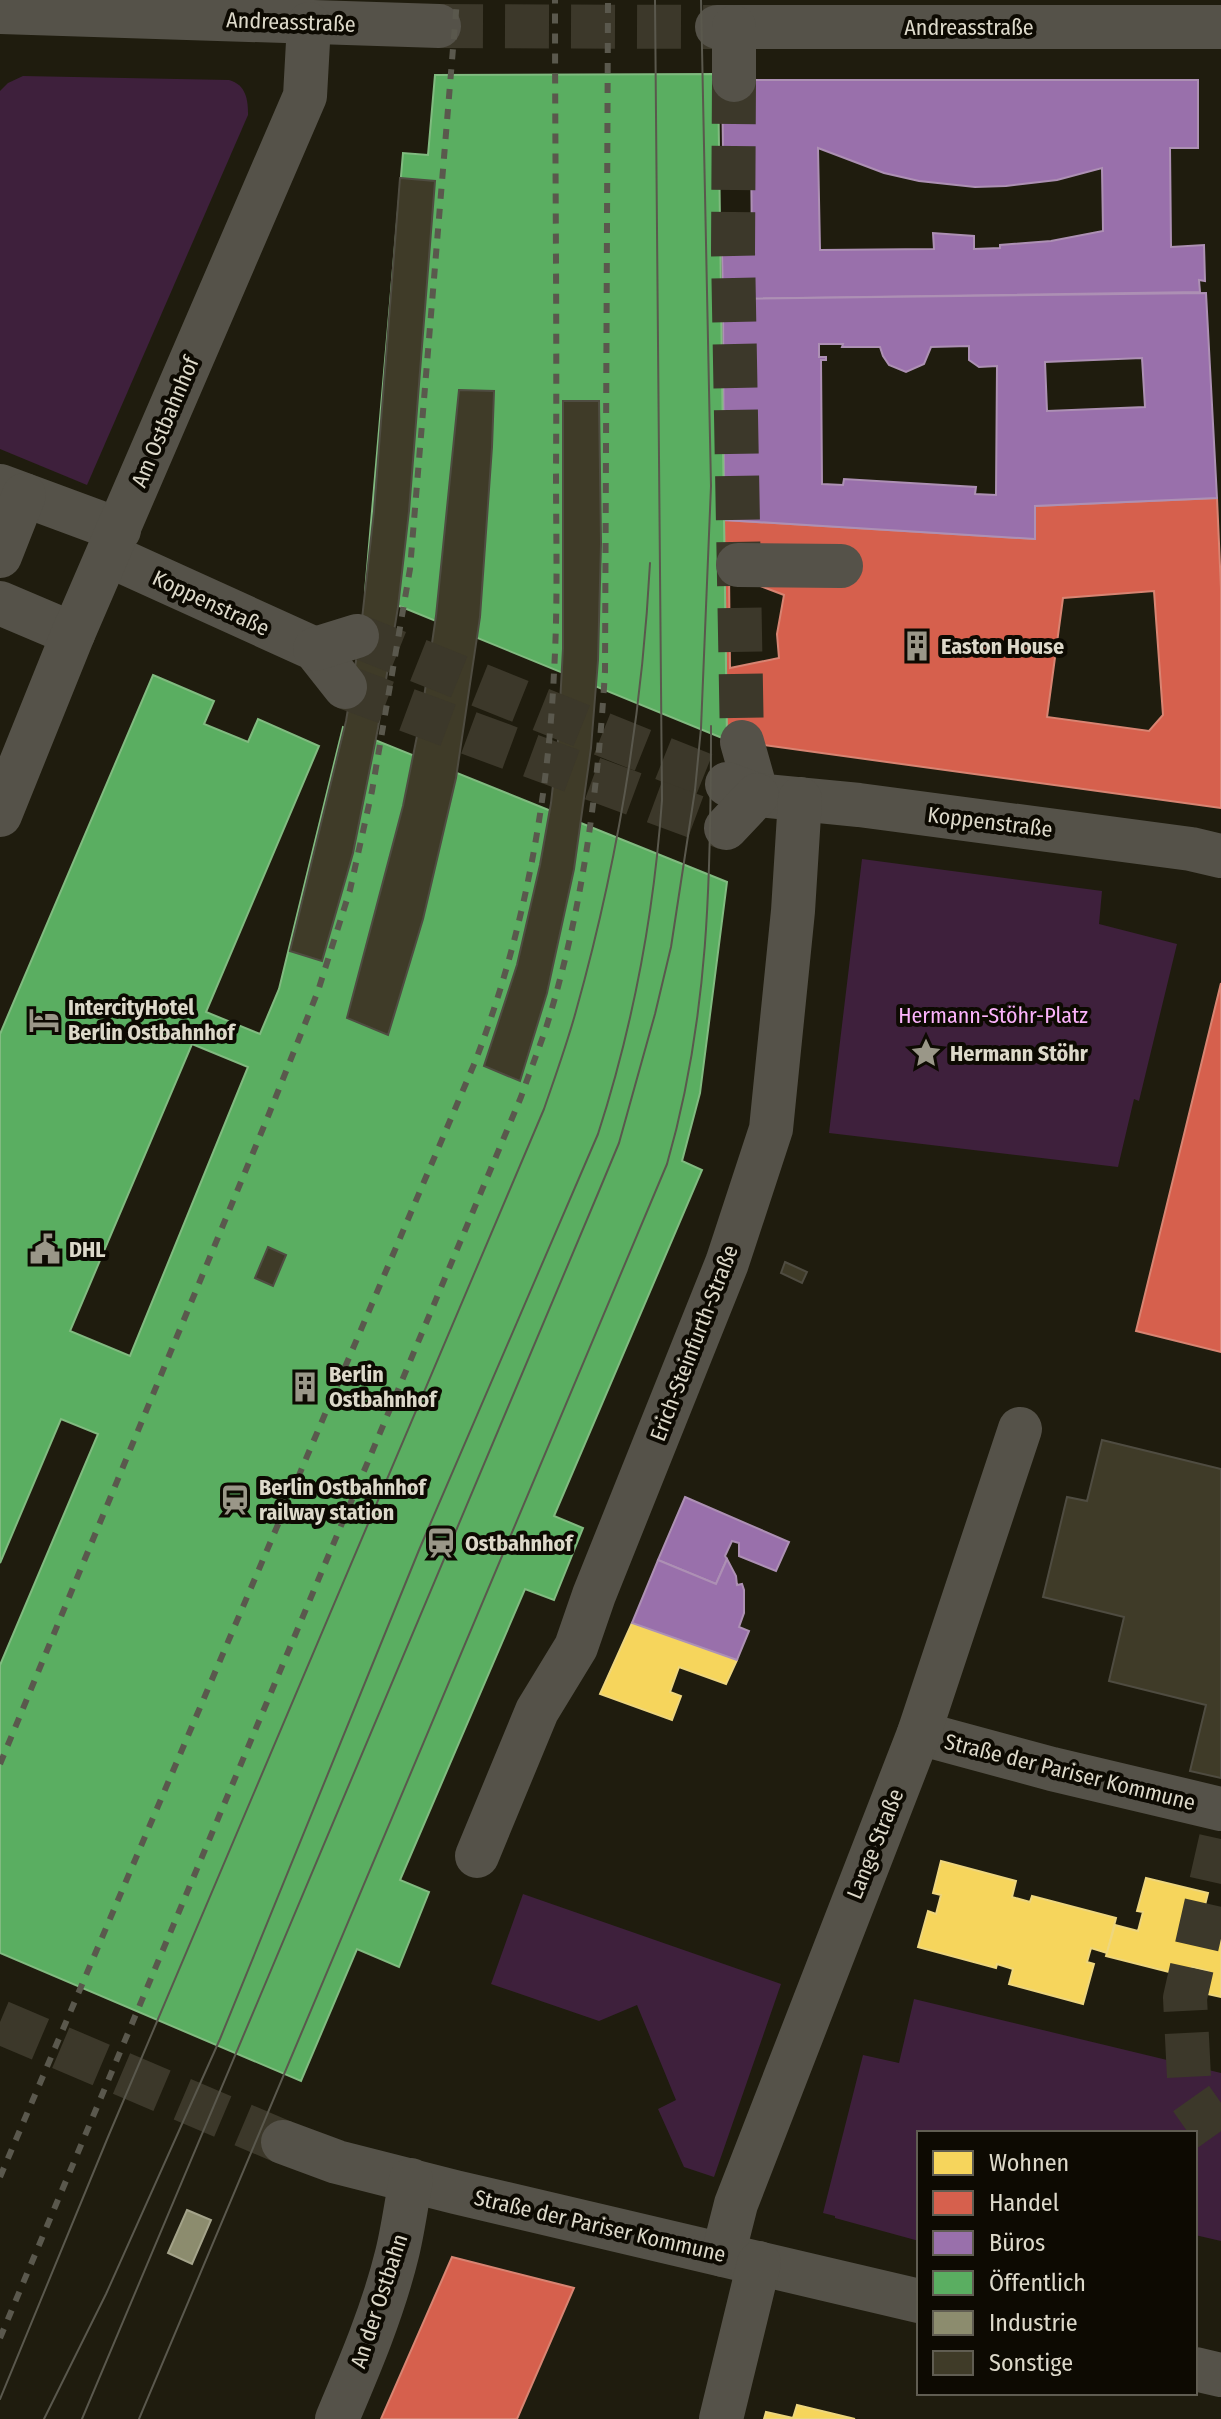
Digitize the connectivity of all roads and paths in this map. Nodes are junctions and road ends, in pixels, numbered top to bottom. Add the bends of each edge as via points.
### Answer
1 (0, 12) edge
2 (420, 17) tunnel mouth
3 (309, 24) junction
4 (1221, 27) edge
5 (734, 80) tunnel mouth
6 (12, 490) edge
7 (113, 543) junction
8 (0, 556) edge
9 (738, 565) dead end
10 (841, 566) dead end
11 (0, 603) edge
12 (73, 634) junction
13 (357, 636) tunnel mouth
14 (315, 649) junction
15 (345, 687) tunnel mouth
16 (742, 742) tunnel mouth
17 (742, 790) junction
18 (800, 799) junction
19 (0, 815) edge
20 (726, 828) dead end
21 (1221, 856) edge
22 (1020, 1429) dead end
23 (919, 1733) junction
24 (1221, 1809) edge
25 (477, 1856) dead end
26 (283, 2142) tunnel mouth
27 (411, 2180) junction
28 (741, 2259) junction
29 (917, 2301) edge
30 (1197, 2369) edge
31 (1221, 2375) edge
32 (337, 2419) edge
33 (721, 2419) edge

1 - 3 street, Andreasstraße
2 - 3 street, Andreasstraße
3 - 7 street, Am Ostbahnhof via 305,96
4 - 5 street, Andreasstraße via 726,27
6 - 7 street, Koppenstraße
6 - 8 street
7 - 12 street, Am Ostbahnhof
7 - 14 street, Koppenstraße
9 - 10 street
11 - 12 street
12 - 19 street, Am Ostbahnhof
13 - 14 street
14 - 15 street, Koppenstraße
16 - 17 street
17 - 18 street, Koppenstraße
17 - 20 street
18 - 21 street, Koppenstraße
18 - 25 street, Erich-Steinfurth-Straße via 771,1129 727,1263 576,1647 537,1711
22 - 23 street, Lange Straße
23 - 24 street, Straße der Pariser Kommune
23 - 28 street, Lange Straße via 736,2204
26 - 27 street, Straße der Pariser Kommune
27 - 28 street, Straße der Pariser Kommune
27 - 32 street, An der Ostbahn via 382,2307
28 - 29 street, Straße der Pariser Kommune
28 - 33 street, Lange Straße
30 - 31 street

